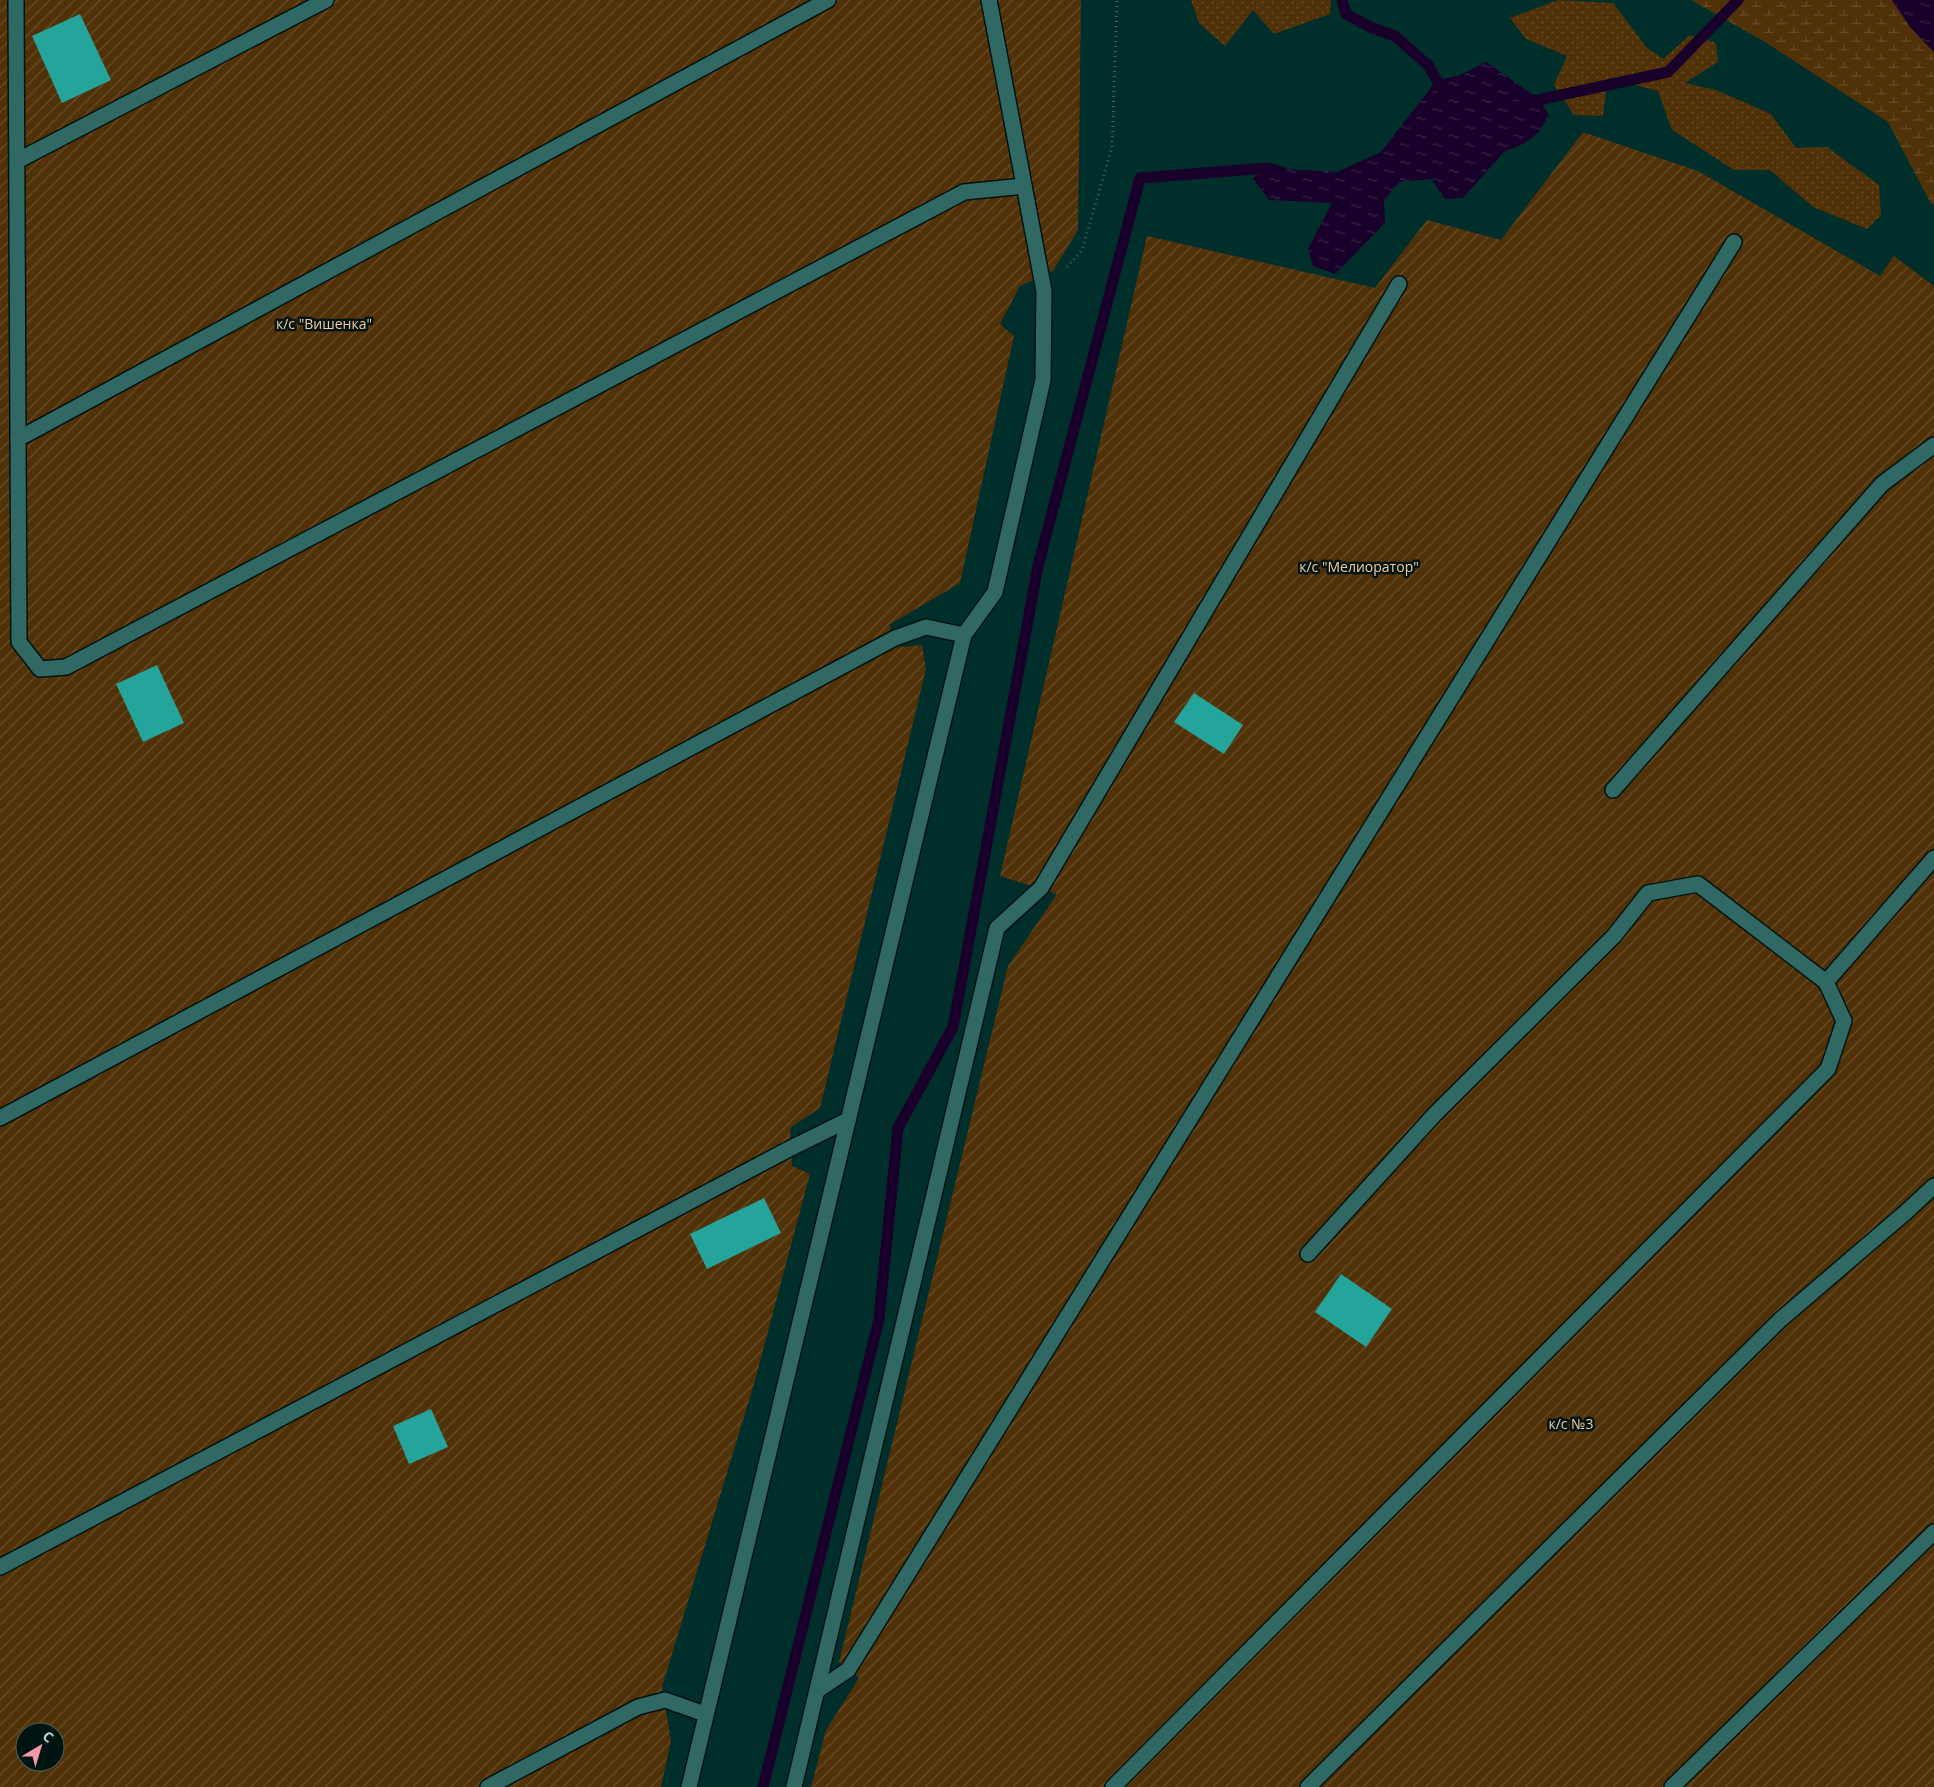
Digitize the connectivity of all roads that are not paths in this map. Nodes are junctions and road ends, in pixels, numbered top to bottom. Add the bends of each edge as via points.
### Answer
1 (16, 0) edge
2 (326, 0) edge
3 (828, 0) edge
4 (989, 0) edge
5 (17, 161) junction
6 (1024, 186) junction
7 (1734, 242) dead end
8 (1399, 284) dead end
9 (18, 439) junction
10 (1934, 445) edge
11 (964, 635) junction
12 (1613, 790) dead end
13 (1934, 858) edge
14 (1826, 982) junction
15 (0, 1118) edge
16 (848, 1120) junction
17 (1934, 1186) edge
18 (1308, 1254) dead end
19 (1934, 1532) edge
20 (0, 1566) edge
21 (818, 1690) junction
22 (706, 1714) junction
23 (488, 1787) edge
24 (689, 1787) edge
25 (794, 1787) edge
26 (1113, 1787) edge
27 (1308, 1787) edge
28 (1672, 1787) edge

1 - 5 lane
2 - 5 lane
3 - 9 lane
4 - 6 lane
5 - 9 lane
6 - 9 lane via 964,192 66,667 40,669 19,642
6 - 11 lane via 1044,291 1043,380 995,592
7 - 21 lane via 848,1670
8 - 21 lane via 1041,888 998,928
10 - 12 lane via 1882,484
11 - 15 lane via 926,628 895,638
11 - 16 lane
13 - 14 lane
14 - 18 lane via 1698,884 1648,893 1614,936 1435,1114
14 - 26 lane via 1844,1021 1828,1069
16 - 20 lane
16 - 22 lane
17 - 27 lane via 1780,1320
19 - 28 lane
21 - 25 lane
22 - 23 lane via 664,1700 638,1707
22 - 24 lane

